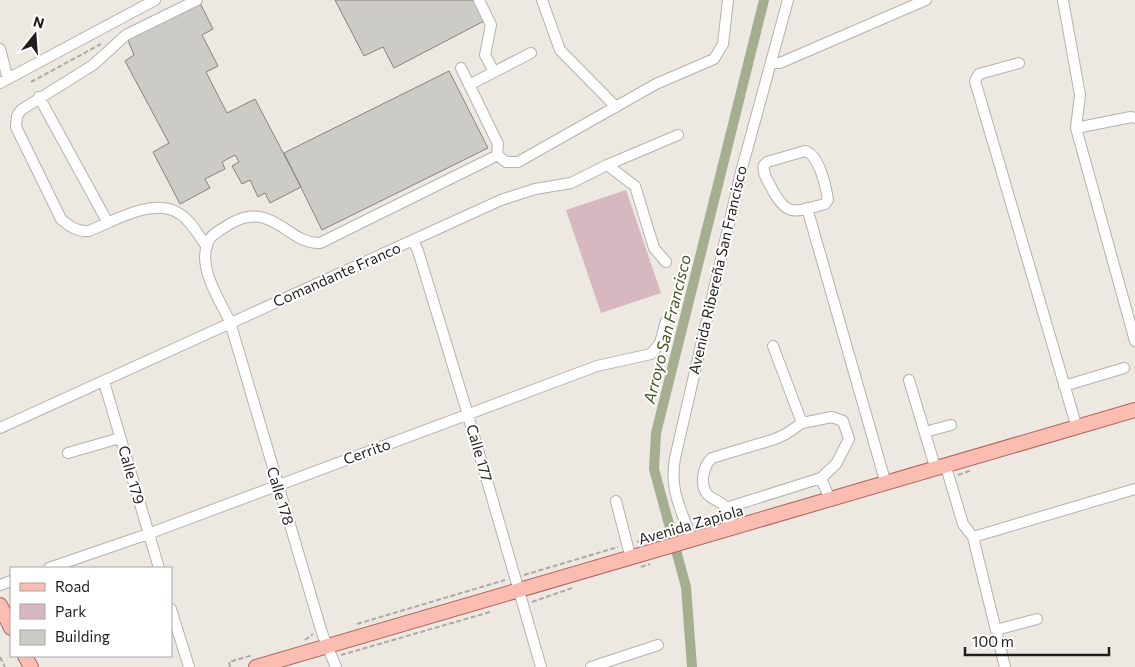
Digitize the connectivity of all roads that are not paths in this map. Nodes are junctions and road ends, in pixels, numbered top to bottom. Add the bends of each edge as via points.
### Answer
1 (154, 0) edge
2 (197, 0) edge
3 (479, 0) edge
4 (542, 0) edge
5 (728, 0) edge
6 (788, 0) edge
7 (926, 0) edge
8 (1063, 0) edge
9 (0, 49) edge
10 (531, 53) dead end
11 (771, 63) junction
12 (1019, 63) dead end
13 (461, 68) dead end
14 (494, 72) junction
15 (4, 81) edge
16 (469, 85) junction
17 (39, 97) junction
18 (616, 107) junction
19 (1135, 118) edge
20 (1076, 128) junction
21 (678, 135) dead end
22 (497, 154) junction
23 (607, 165) junction
24 (807, 208) junction
25 (108, 223) junction
26 (412, 241) junction
27 (207, 247) junction
28 (666, 262) dead end
29 (666, 321) dead end
30 (230, 322) junction
31 (1135, 341) edge
32 (773, 346) dead end
33 (1124, 368) dead end
34 (909, 380) dead end
35 (104, 382) junction
36 (1064, 386) junction
37 (1135, 410) edge
38 (468, 415) junction
39 (802, 423) junction
40 (951, 425) dead end
41 (0, 428) edge
42 (1077, 428) junction
43 (924, 432) junction
44 (120, 438) junction
45 (68, 453) dead end
46 (941, 469) junction
47 (821, 478) junction
48 (886, 484) junction
49 (277, 485) junction
50 (1135, 489) edge
51 (830, 500) junction
52 (616, 502) dead end
53 (726, 508) junction
54 (732, 530) junction
55 (148, 534) junction
56 (973, 537) junction
57 (688, 543) junction
58 (631, 559) junction
59 (52, 567) edge
60 (159, 567) edge
61 (516, 585) junction
62 (0, 605) edge
63 (172, 612) edge
64 (1038, 619) dead end
65 (10, 626) edge
66 (996, 630) junction
67 (324, 640) junction
68 (658, 645) dead end
69 (255, 661) edge
70 (189, 667) edge
71 (336, 667) edge
72 (541, 667) edge
73 (591, 667) edge
74 (1005, 667) edge

1 - 15 street
2 - 17 street via 126,35 93,65
3 - 14 street via 491,25 485,55
4 - 18 street via 560,50
5 - 18 street via 723,44 714,59 656,84
6 - 11 street, Avenida Ribereña San Francisco
7 - 11 street via 780,63
8 - 20 street via 1080,95
9 - 15 street
10 - 14 street
11 - 57 street, Avenida Ribereña San Francisco via 741,172 672,475
12 - 36 street via 979,74 975,81
13 - 16 street
14 - 16 street
16 - 22 street via 498,144
17 - 25 street
17 - 25 street via 21,110 16,127 61,219 83,231
18 - 22 street via 518,162 506,162
19 - 20 street
20 - 31 street
21 - 23 street, Comandante Franco
22 - 27 street via 320,242 306,242 274,222 253,216 234,221 214,234
23 - 26 street, Comandante Franco via 571,183 535,189 501,200
23 - 28 street via 636,186 654,248
24 - 24 street via 825,204 828,200 813,154 805,151 767,162 764,173 780,205 795,210
24 - 48 street
25 - 27 street via 138,210 172,210 188,221
26 - 30 street, Comandante Franco
26 - 38 street, Calle 177 via 418,251
27 - 30 street, Calle 178 via 208,276
29 - 38 street, Cerrito via 660,343 651,354 597,366
30 - 35 street, Comandante Franco
30 - 49 street, Calle 178
32 - 39 street
33 - 36 street
34 - 43 street
35 - 41 street, Comandante Franco
35 - 44 street, Calle 179
36 - 42 street
37 - 42 main road, Avenida Zapiola
38 - 49 street, Cerrito
38 - 61 street, Calle 177
39 - 47 street via 839,418 848,430 849,439 843,454
39 - 53 street via 775,439 707,462 703,474 706,490
40 - 43 street
42 - 46 main road, Avenida Zapiola
43 - 46 street
44 - 45 street
44 - 55 street, Calle 179
46 - 48 main road, Avenida Zapiola
46 - 56 street via 963,524
47 - 51 street
47 - 53 street
48 - 51 main road, Avenida Zapiola
49 - 55 street, Cerrito
49 - 67 street, Calle 178
50 - 56 street
51 - 54 main road, Avenida Zapiola
52 - 58 street
53 - 54 street
54 - 57 main road, Avenida Zapiola
55 - 59 street, Cerrito
55 - 60 street, Calle 179
56 - 66 street
57 - 58 main road, Avenida Zapiola via 654,548
58 - 61 main road, Avenida Zapiola
61 - 67 main road, Avenida Zapiola
61 - 72 street, Calle 177
62 - 65 main road
63 - 70 street
64 - 66 street
66 - 74 street
67 - 69 main road, Avenida Zapiola
67 - 71 street, Calle 178
68 - 73 street

